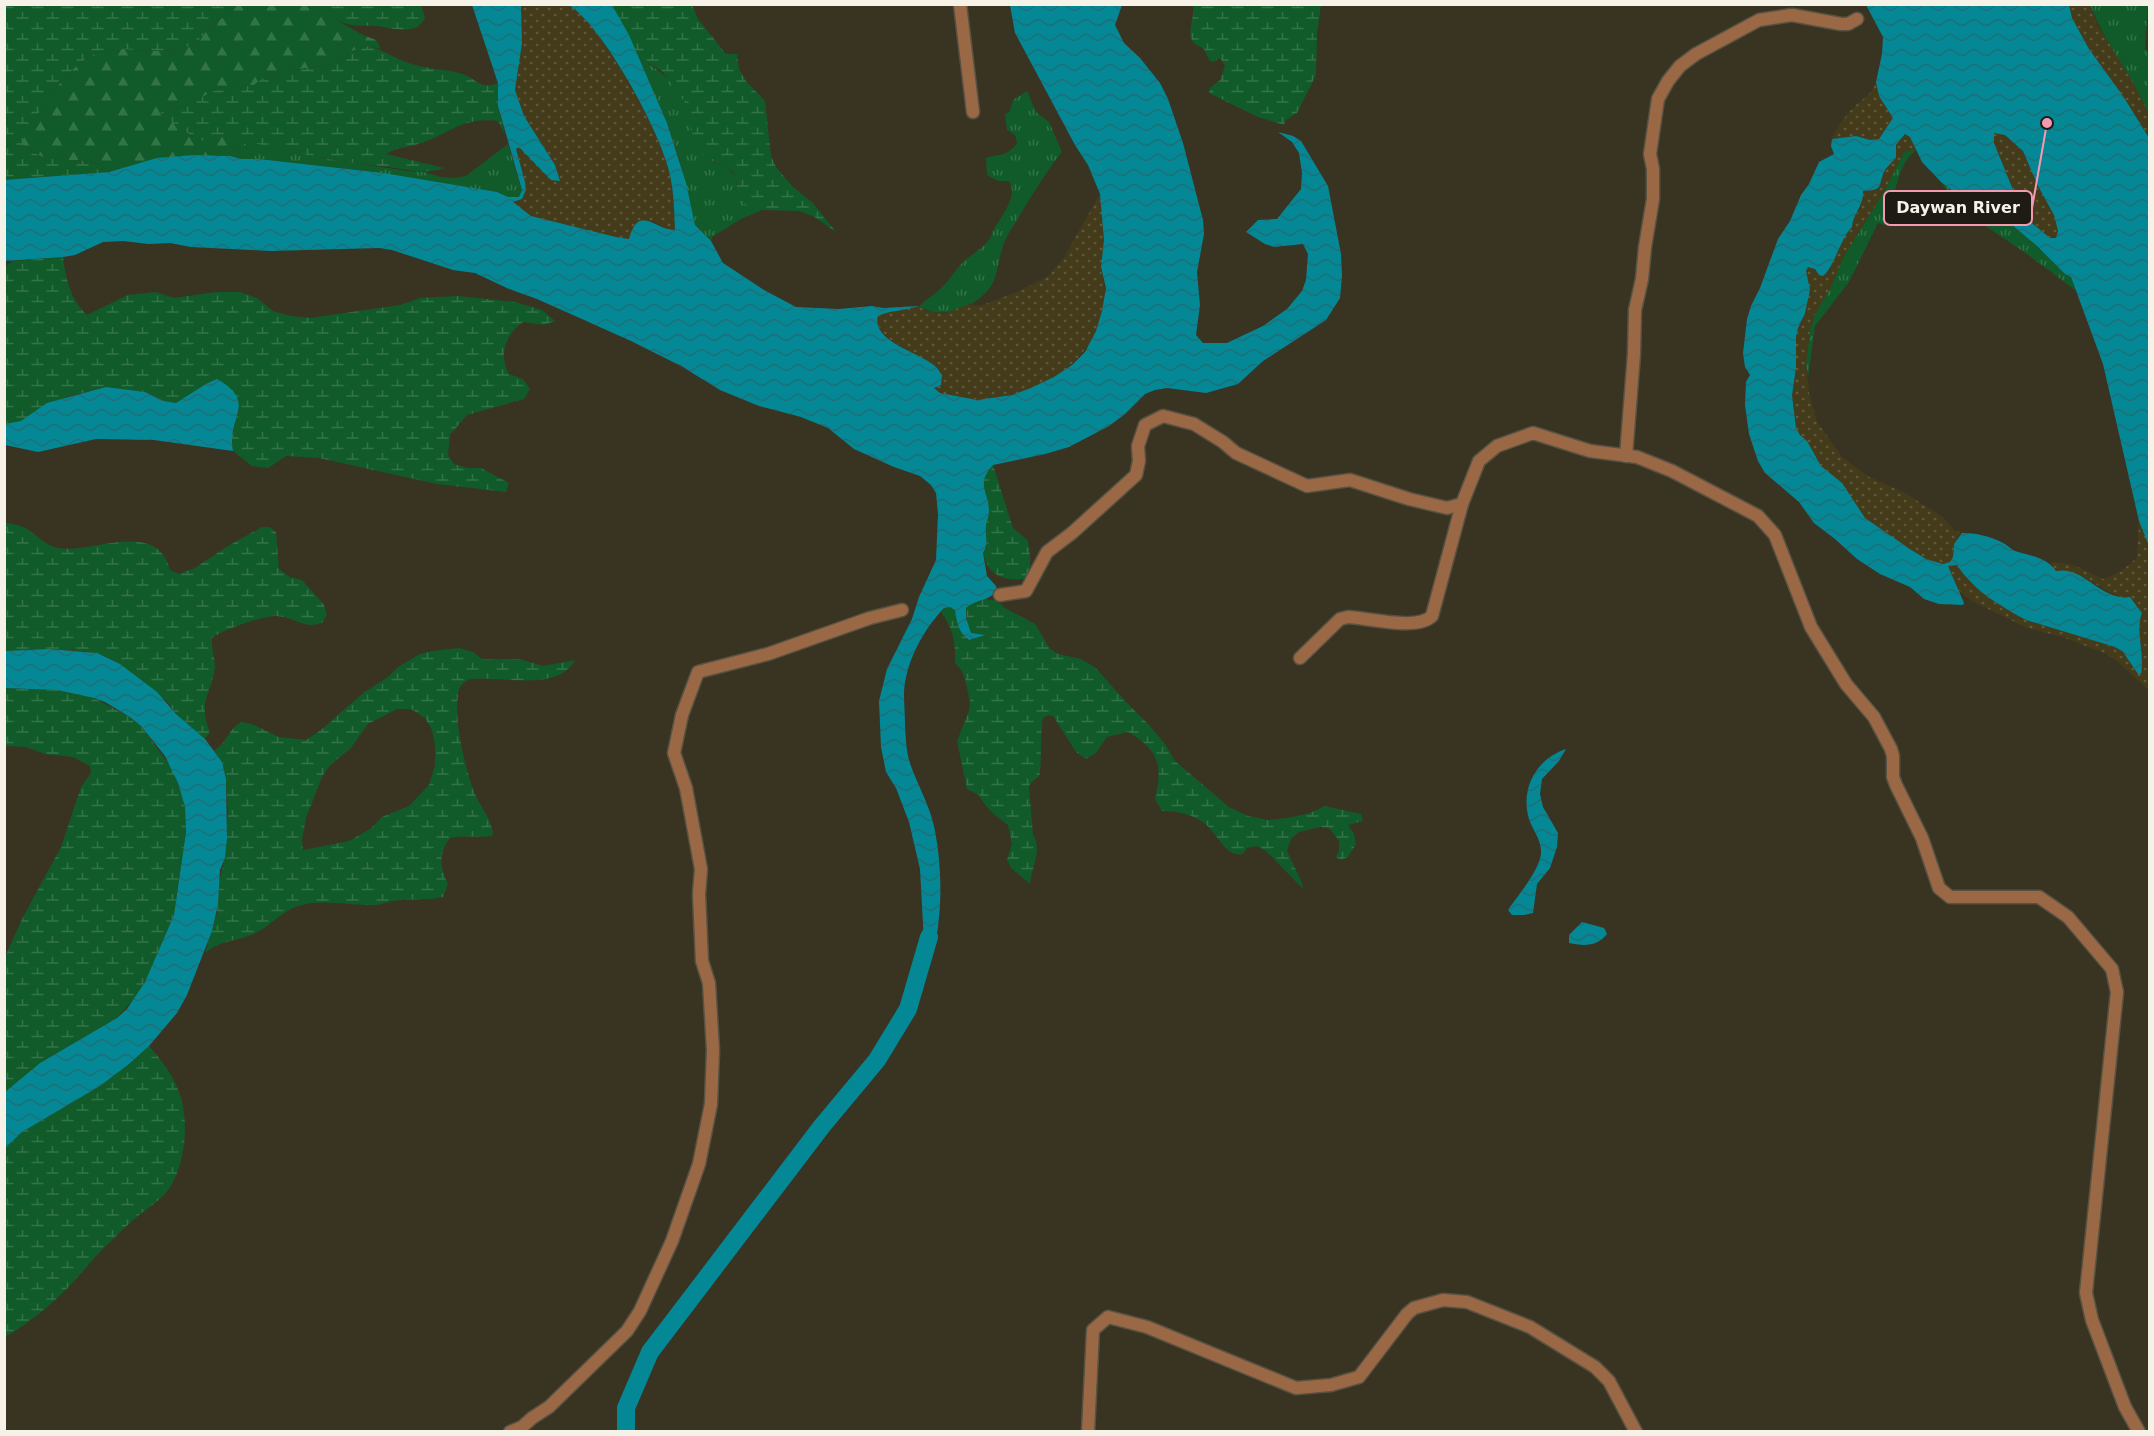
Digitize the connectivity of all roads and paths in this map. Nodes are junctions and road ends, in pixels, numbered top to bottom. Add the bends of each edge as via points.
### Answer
1 (960, 4) edge
2 (1857, 20) dead end
3 (973, 112) dead end
4 (1626, 456) junction
5 (1462, 504) junction
6 (1000, 595) dead end
7 (902, 610) dead end
8 (1300, 658) dead end
9 (510, 1431) edge
10 (1088, 1431) edge
11 (1636, 1431) edge
12 (2139, 1431) edge

1 - 3 street
2 - 4 street via 1841,24 1792,15 1759,20 1680,66 1658,99 1650,154 1653,199 1635,310
4 - 5 street via 1590,451 1533,433 1497,446 1479,461
4 - 12 street via 1672,471 1758,516 1775,535 1811,627 1846,684 1874,717 1891,749 1896,785 1922,838 1939,888 1950,897 2039,897 2068,917 2112,969 2117,992 2086,1293 2092,1320 2121,1396
5 - 6 street via 1447,508 1350,480 1307,486 1236,453 1194,424 1163,416 1145,425 1138,446 1136,475 1047,552 1026,591
5 - 8 street via 1432,616 1426,622 1340,619
7 - 9 street via 768,654 698,672 682,715 674,753 686,788 701,869 702,961 709,983 711,1104 699,1164 672,1241 627,1331 549,1407
10 - 11 street via 1093,1330 1108,1317 1147,1327 1296,1388 1331,1385 1359,1377 1407,1314 1422,1304 1451,1300 1467,1302 1530,1327 1595,1367 1609,1381

